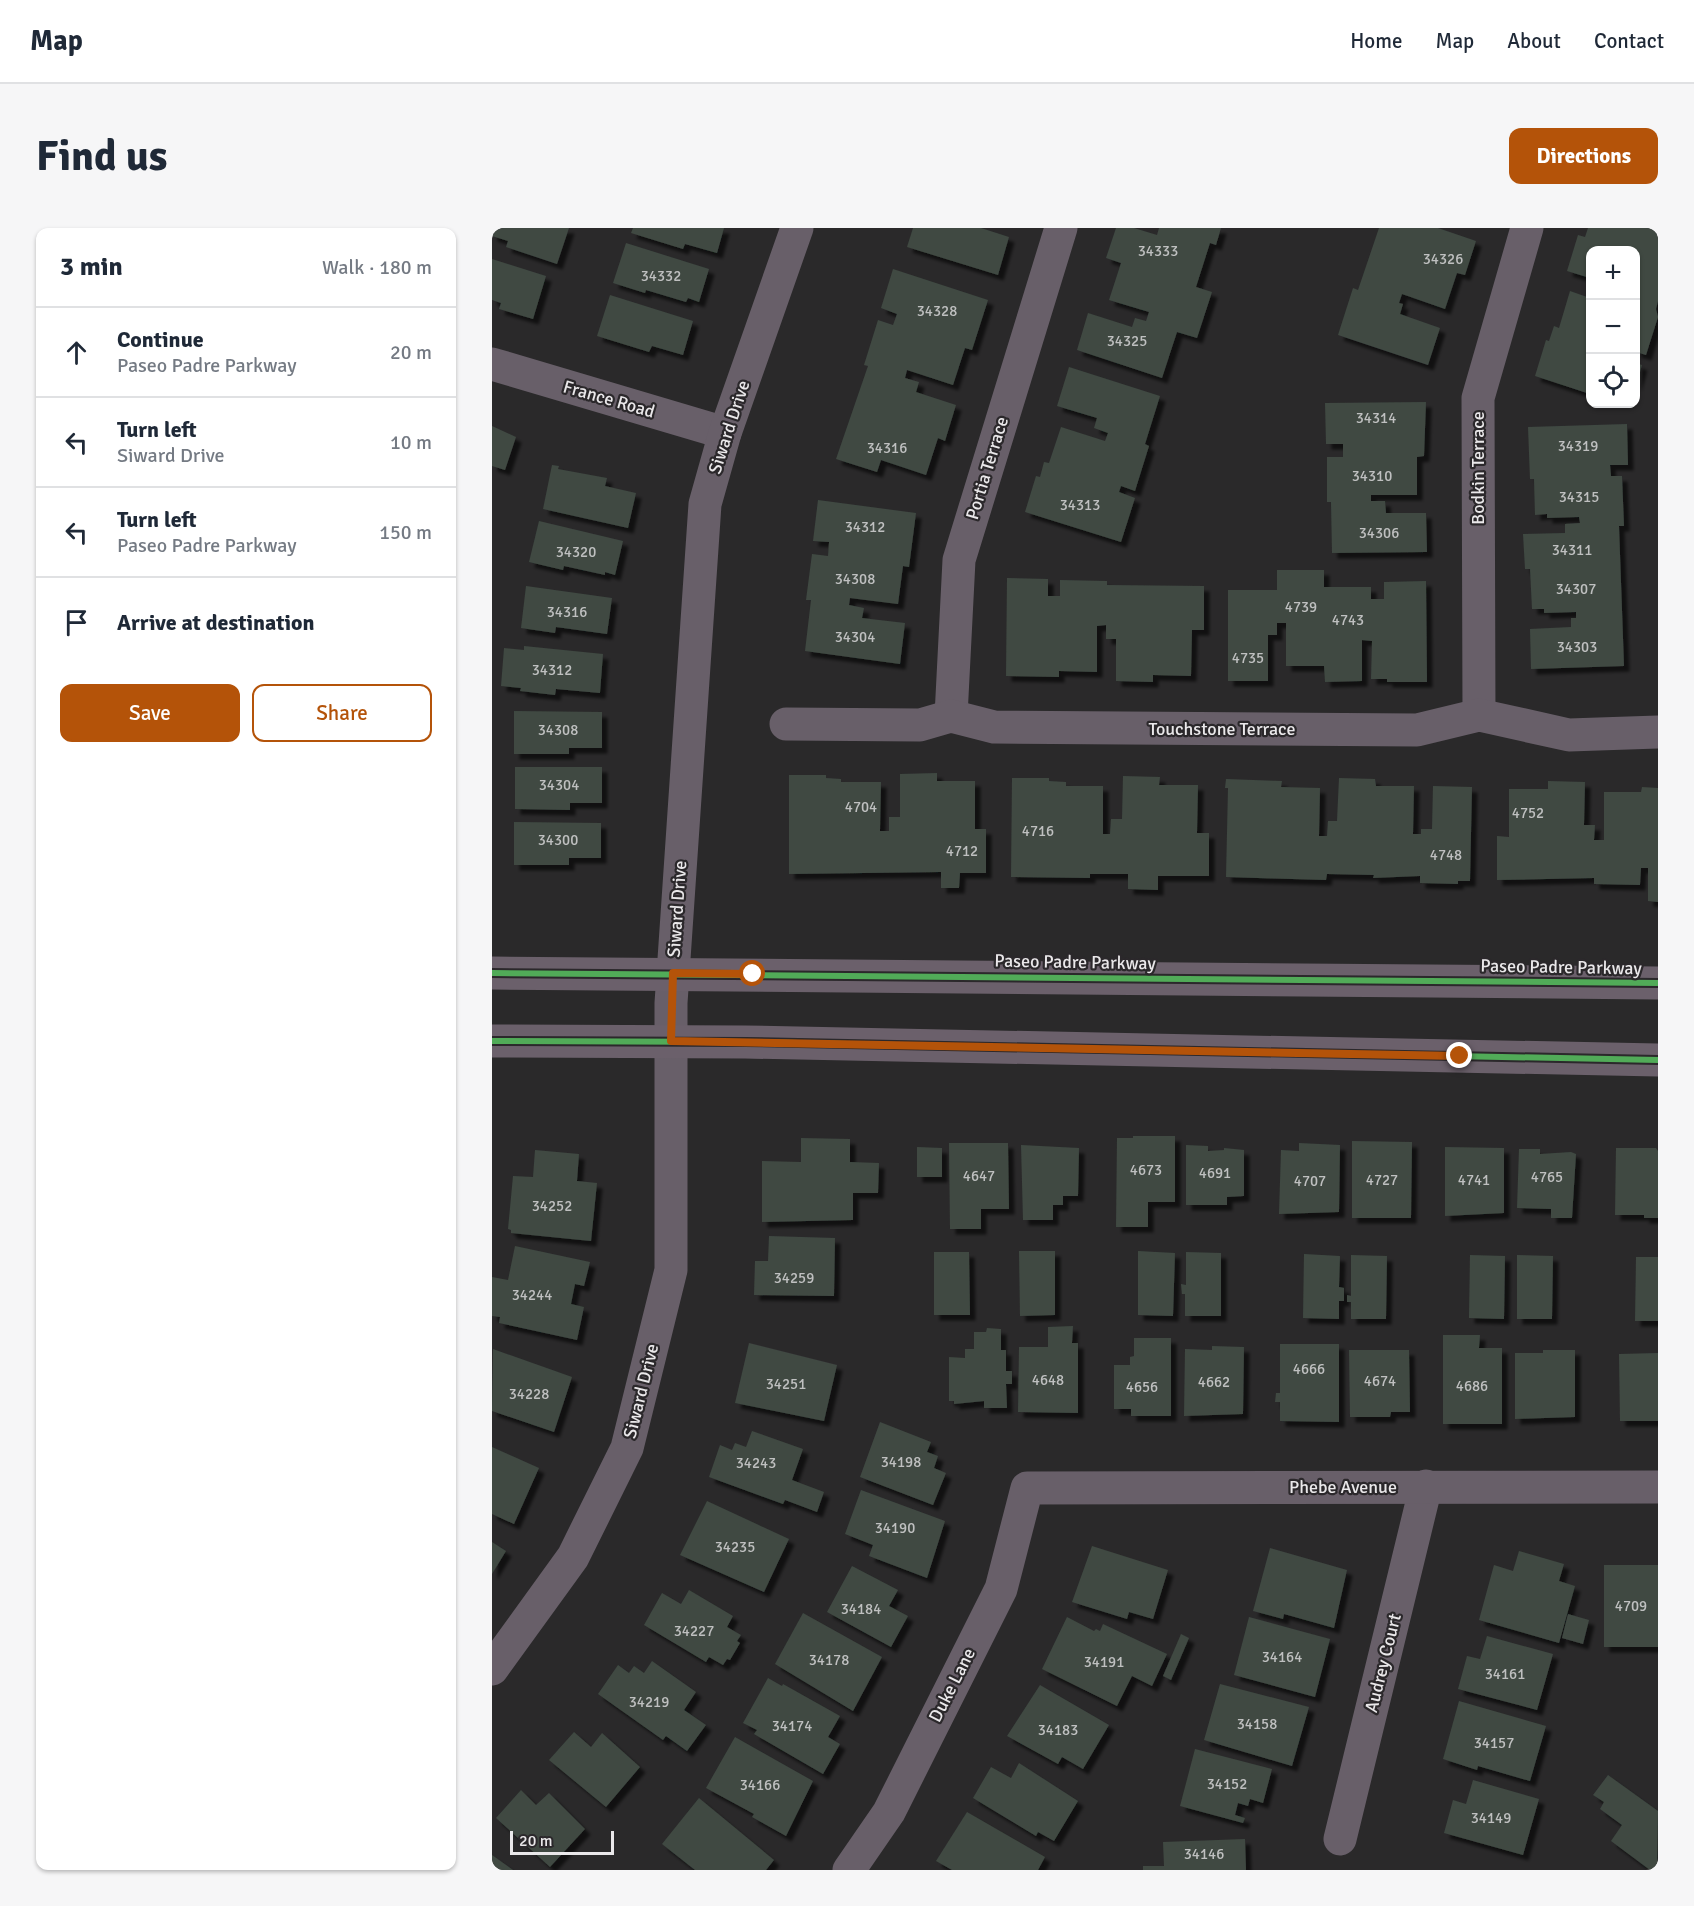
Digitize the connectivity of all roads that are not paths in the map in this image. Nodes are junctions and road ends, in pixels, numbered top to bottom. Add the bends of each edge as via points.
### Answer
1 (797, 228) edge
2 (1061, 228) edge
3 (1527, 228) edge
4 (492, 364) edge
5 (725, 433) junction
6 (951, 716) junction
7 (1479, 716) junction
8 (786, 724) dead end
9 (1658, 732) edge
10 (492, 973) edge
11 (673, 973) junction
12 (1658, 984) edge
13 (492, 1041) edge
14 (671, 1041) junction
15 (1658, 1060) edge
16 (1426, 1486) junction
17 (1658, 1487) edge
18 (1027, 1488) joint
19 (492, 1669) edge
20 (1340, 1839) dead end
21 (849, 1870) edge

1 - 5 street, Siward Drive
2 - 6 street, Portia Terrace via 959,560
3 - 7 street, Bodkin Terrace via 1478,398
4 - 5 street, France Road
5 - 11 street, Siward Drive via 705,504
6 - 7 street, Touchstone Terrace via 994,727 1417,730
6 - 8 street via 920,725
7 - 9 street, Touchstone Terrace via 1569,735
10 - 11 main road, Paseo Padre Parkway
11 - 12 main road, Paseo Padre Parkway
11 - 14 street, Siward Drive
13 - 14 main road
14 - 15 main road
14 - 19 street, Siward Drive via 671,1270 627,1448 573,1557
16 - 17 street, Phebe Avenue
16 - 18 street, Phebe Avenue
16 - 20 street, Audrey Court
18 - 21 street, Duke Lane via 1001,1589 889,1812

